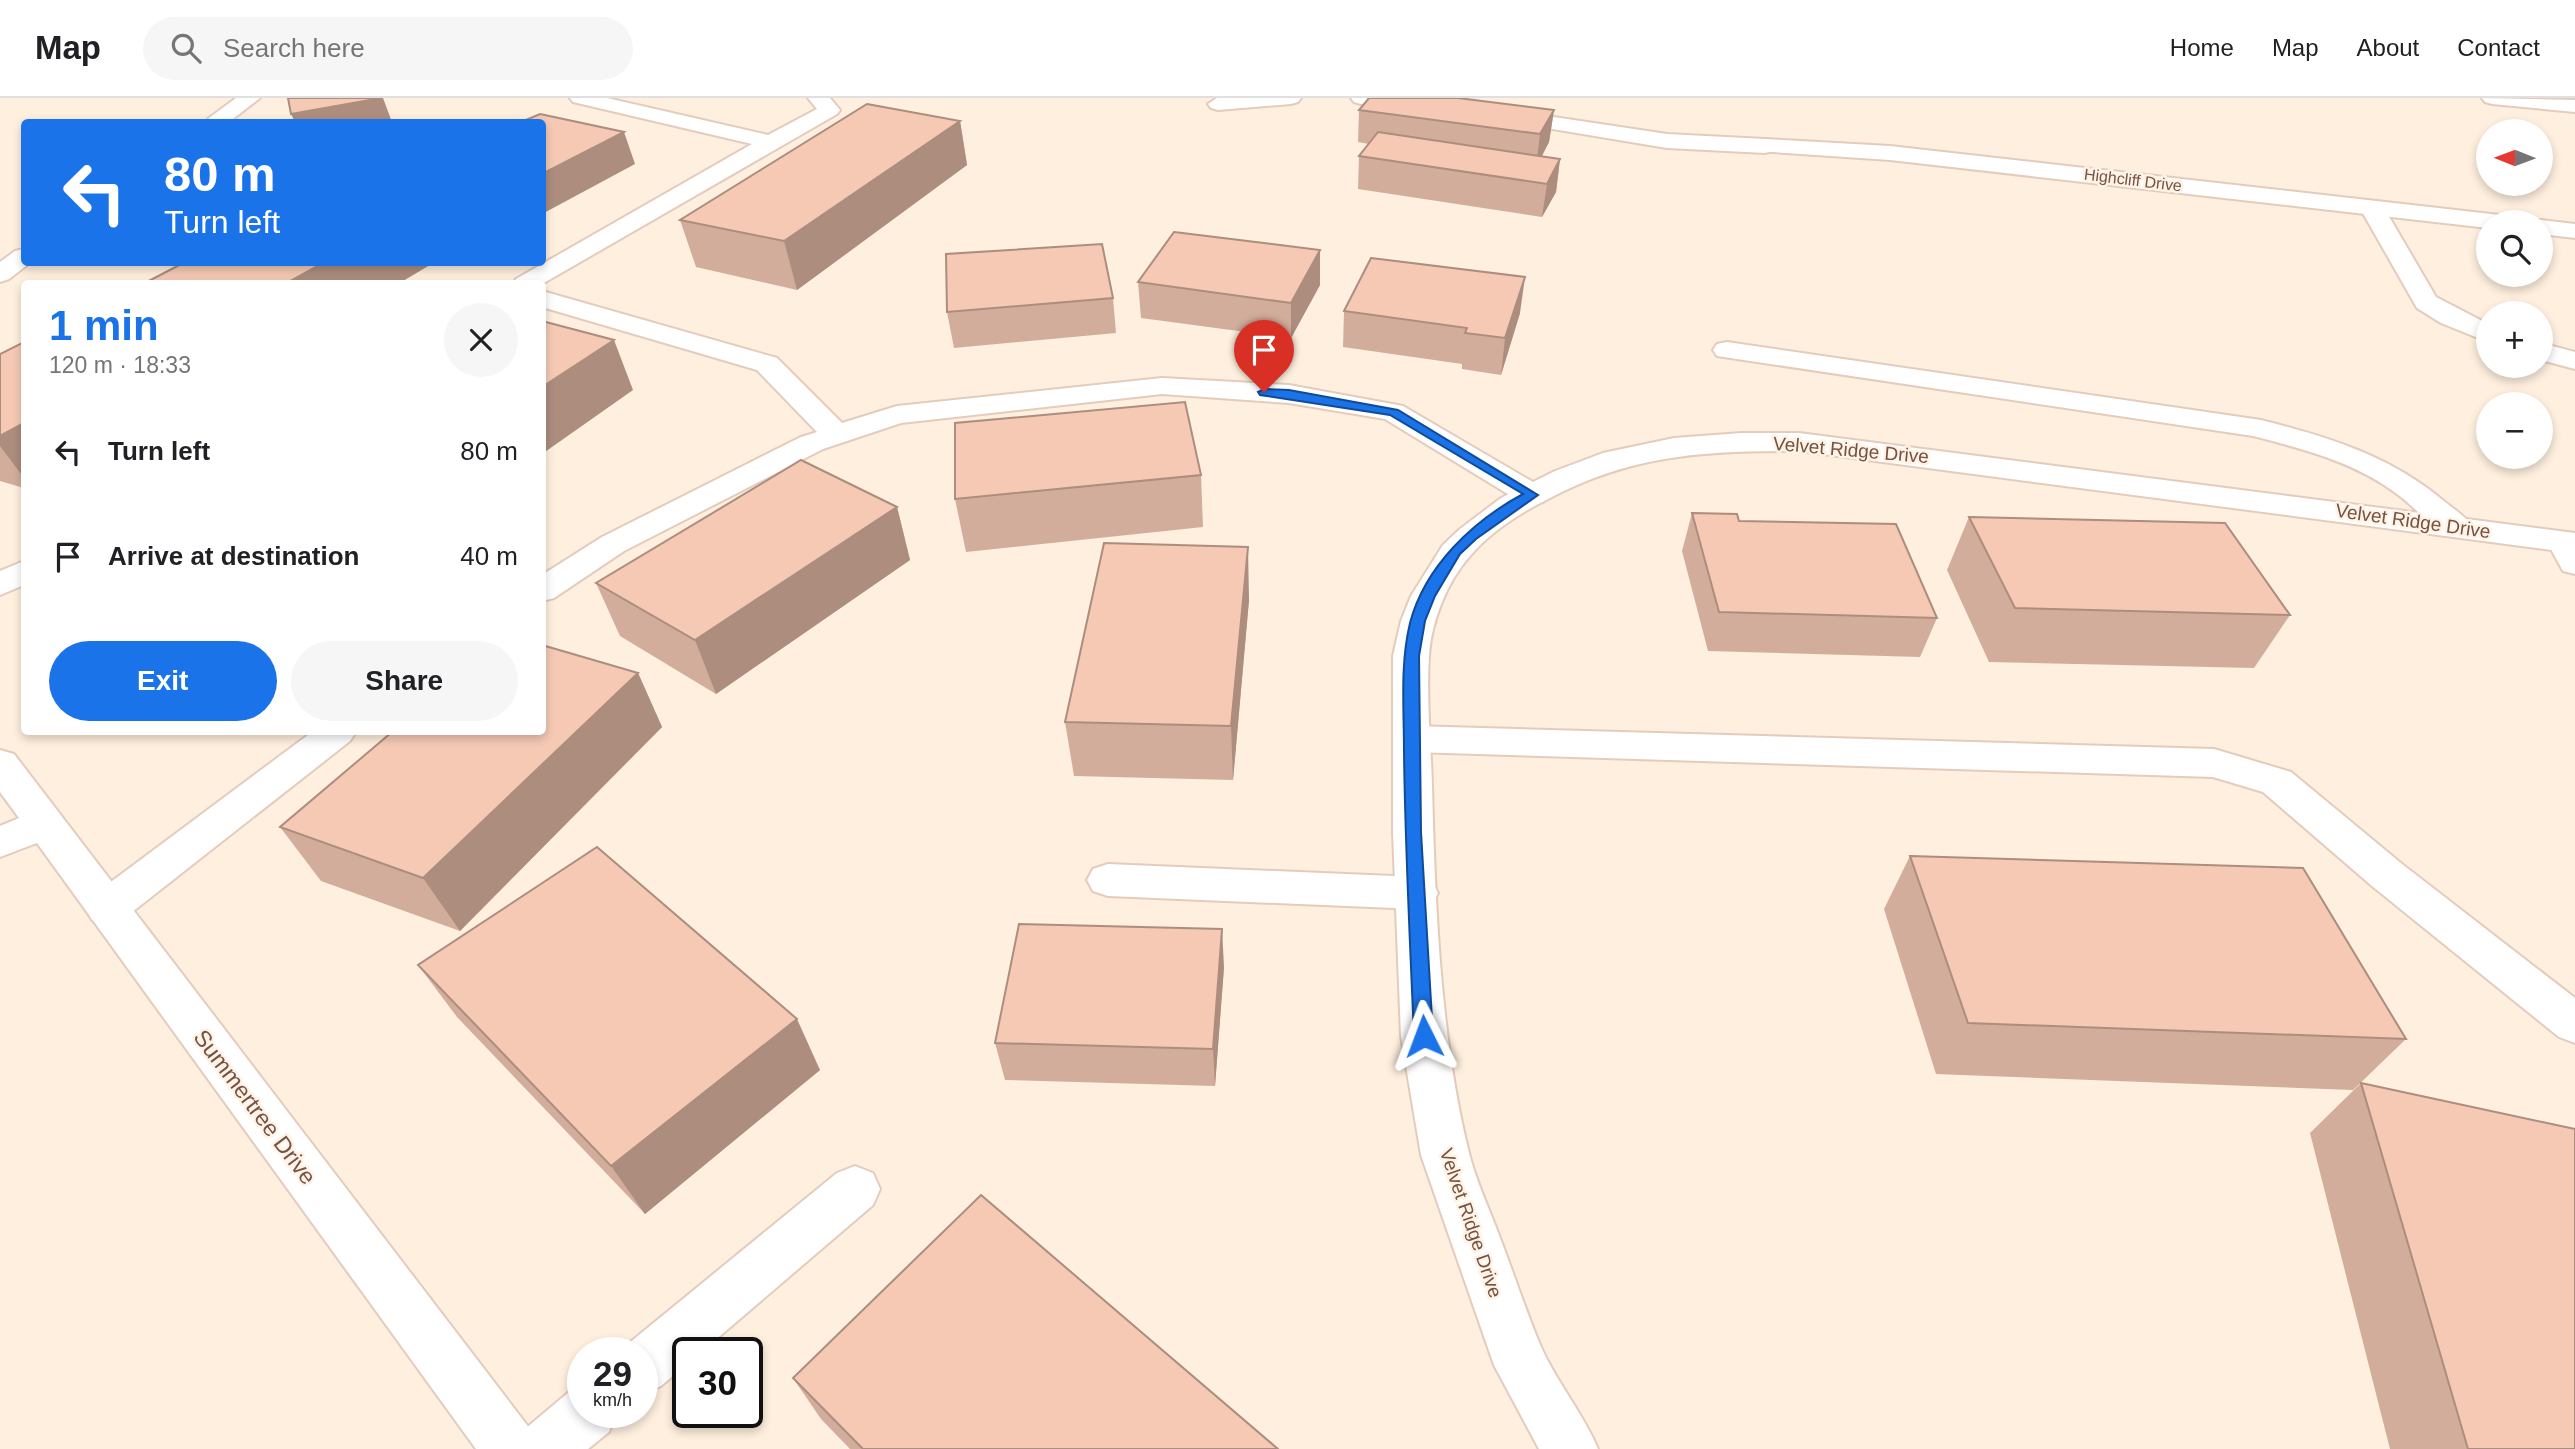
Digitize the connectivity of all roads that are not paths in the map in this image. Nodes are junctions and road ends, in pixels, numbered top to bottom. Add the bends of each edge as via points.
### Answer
1 (250, 98) edge
2 (580, 98) edge
3 (818, 98) edge
4 (1291, 98) edge
5 (1360, 98) edge
6 (2491, 98) edge
7 (1218, 104) dead end
8 (2575, 106) edge
9 (1442, 108) edge
10 (1483, 113) edge
11 (220, 119) edge
12 (771, 142) junction
13 (2372, 208) junction
14 (2476, 219) edge
15 (2553, 228) edge
16 (2575, 231) edge
17 (21, 258) edge
18 (0, 274) edge
19 (532, 280) edge
20 (546, 300) edge
21 (2476, 329) edge
22 (1727, 350) dead end
23 (2553, 355) edge
24 (2575, 361) edge
25 (837, 435) junction
26 (1532, 495) junction
27 (2457, 527) junction
28 (2571, 550) edge
29 (21, 573) edge
30 (0, 585) edge
31 (546, 588) edge
32 (333, 735) edge
33 (1412, 739) junction
34 (0, 764) edge
35 (44, 824) junction
36 (0, 842) edge
37 (1108, 880) dead end
38 (1417, 893) junction
39 (107, 908) junction
40 (2575, 1024) edge
41 (855, 1189) dead end
42 (658, 1354) edge
43 (570, 1428) edge
44 (510, 1449) edge
45 (545, 1449) edge
46 (1570, 1449) edge

1 - 11 street
2 - 12 street
3 - 12 street via 830,110
4 - 7 street
5 - 9 street
6 - 8 street
10 - 13 street, Highcliff Drive via 1667,141 1890,153
12 - 19 street
13 - 14 street, Highcliff Drive
13 - 21 street via 2426,302
15 - 16 street
17 - 18 street
20 - 25 street via 767,363
22 - 27 street via 2239,424 2301,439 2367,464 2405,485
23 - 24 street
25 - 26 street via 897,415 1162,386 1289,394 1393,412
25 - 31 street via 812,443 613,544
26 - 27 street, Velvet Ridge Drive via 1614,459 1674,447 1799,442
26 - 33 street, Velvet Ridge Drive via 1455,552 1428,596 1411,656
27 - 28 street, Velvet Ridge Drive
29 - 30 street
32 - 39 street
33 - 38 street, Velvet Ridge Drive
33 - 40 street via 2214,763 2277,782
34 - 35 street, Summertree Drive
35 - 36 street
35 - 39 street, Summertree Drive
37 - 38 street
38 - 46 street, Velvet Ridge Drive via 1424,1036 1445,1155 1521,1365
39 - 44 street, Summertree Drive
41 - 42 street
43 - 45 street

